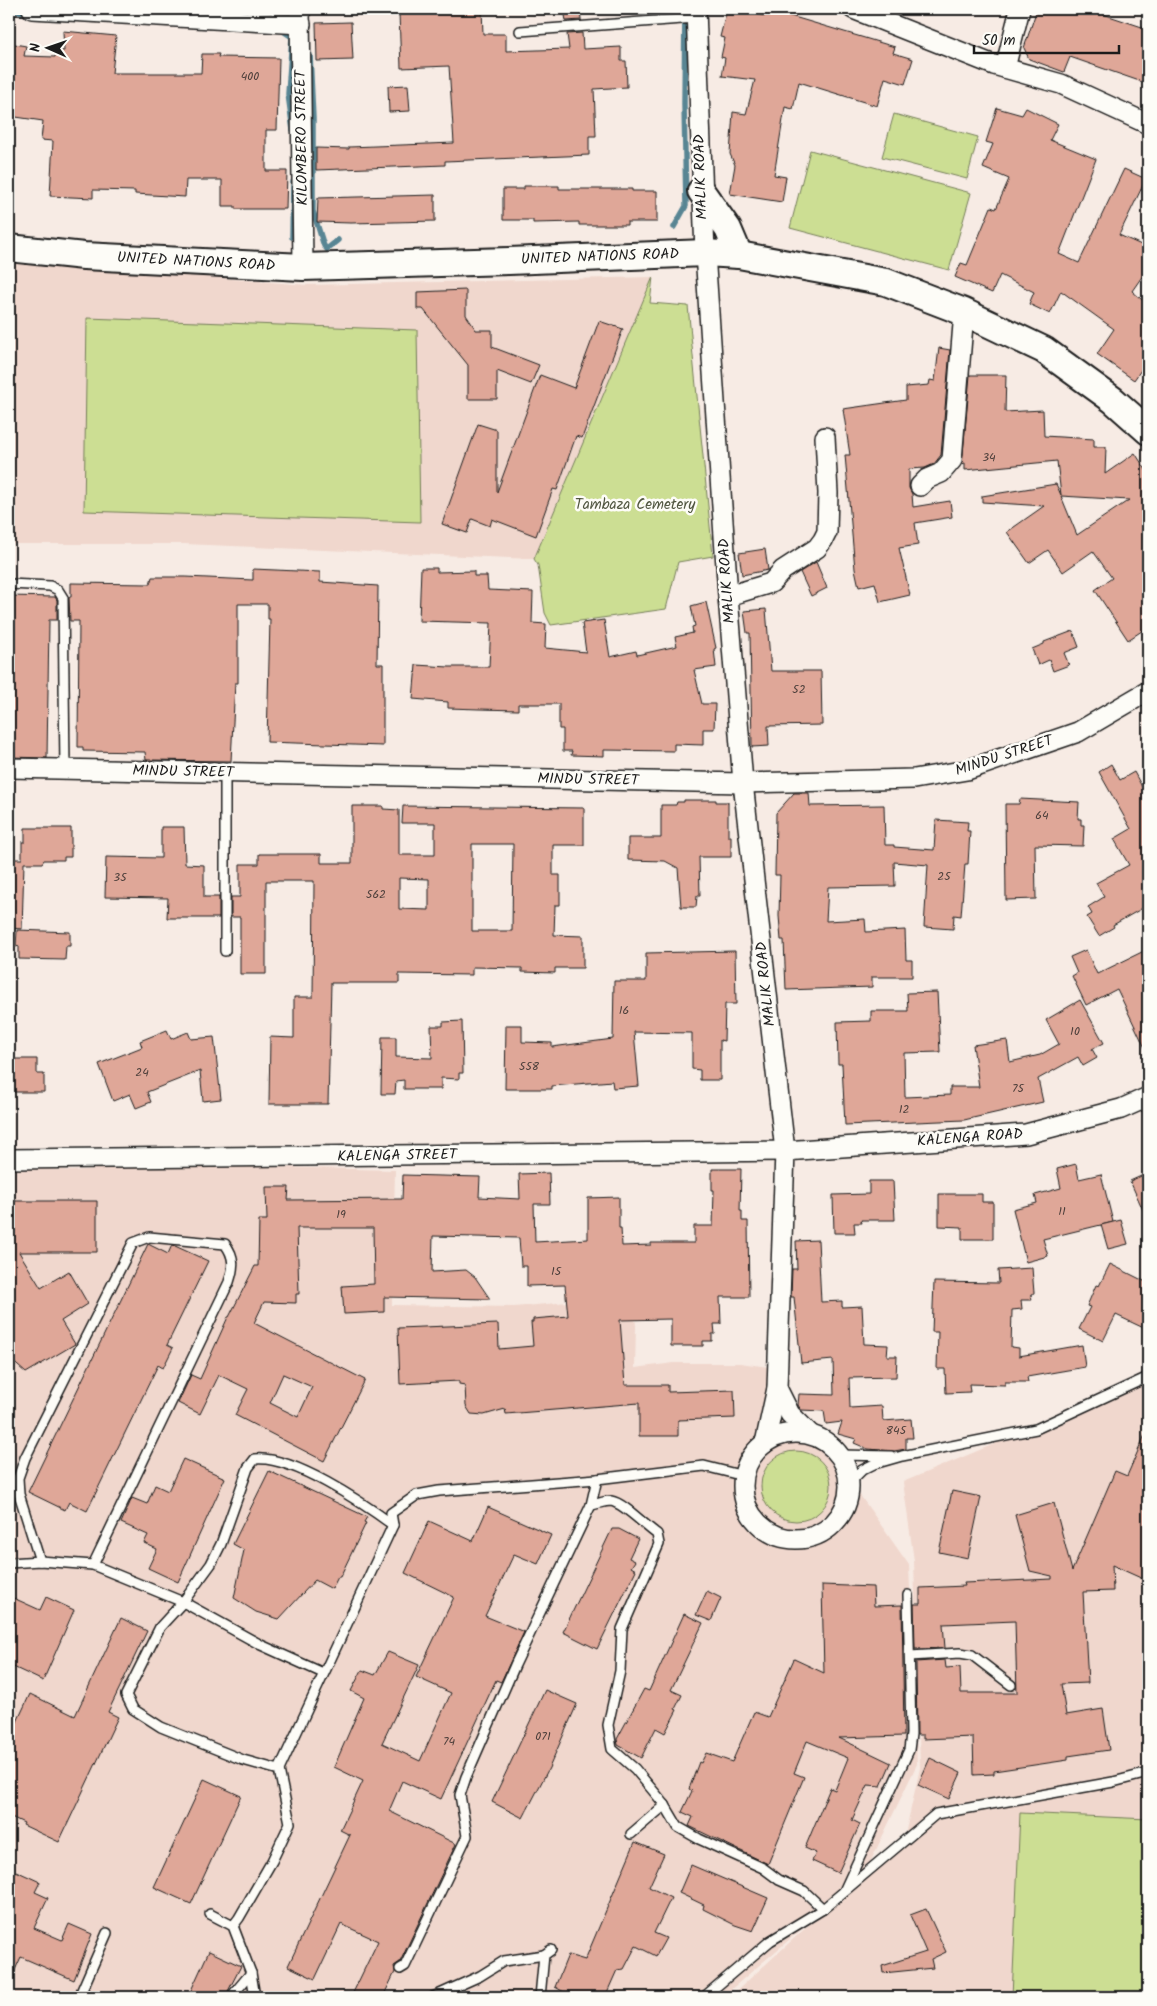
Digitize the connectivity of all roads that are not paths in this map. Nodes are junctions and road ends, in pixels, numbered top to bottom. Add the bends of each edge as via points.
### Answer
1 (32, 9) edge
2 (853, 9) edge
3 (1020, 9) edge
4 (696, 13) edge
5 (300, 16) edge
6 (520, 31) dead end
7 (1005, 68) junction
8 (1148, 124) edge
9 (701, 191) junction
10 (9, 248) edge
11 (705, 253) junction
12 (739, 255) junction
13 (303, 267) junction
14 (964, 312) junction
15 (1148, 432) edge
16 (825, 437) dead end
17 (920, 486) dead end
18 (9, 584) edge
19 (728, 596) junction
20 (1148, 691) edge
21 (9, 768) edge
22 (65, 769) junction
23 (225, 773) junction
24 (744, 783) junction
25 (225, 951) dead end
26 (1148, 1096) edge
27 (785, 1151) junction
28 (9, 1159) edge
29 (1148, 1377) edge
30 (777, 1388) junction
31 (810, 1434) junction
32 (765, 1443) junction
33 (840, 1455) junction
34 (902, 1456) junction
35 (744, 1476) junction
36 (597, 1479) junction
37 (847, 1501) junction
38 (591, 1505) junction
39 (393, 1525) junction
40 (40, 1561) junction
41 (9, 1563) edge
42 (93, 1565) junction
43 (908, 1595) dead end
44 (184, 1602) junction
45 (910, 1656) junction
46 (324, 1673) junction
47 (1011, 1685) dead end
48 (279, 1770) junction
49 (1148, 1772) edge
50 (665, 1805) junction
51 (631, 1834) dead end
52 (843, 1892) junction
53 (822, 1909) junction
54 (210, 1914) dead end
55 (233, 1926) junction
56 (107, 1933) dead end
57 (400, 1969) dead end
58 (251, 1973) junction
59 (79, 1997) edge
60 (231, 1997) edge
61 (255, 1997) edge
62 (433, 1997) edge
63 (540, 1997) edge
64 (704, 1997) edge

1 - 5 street
2 - 7 street
3 - 7 street
4 - 6 lane
4 - 9 street, MALIK ROAD
5 - 13 street, KILOMBERO STREET
7 - 8 street via 1061,84
9 - 11 street, MALIK ROAD
9 - 12 street via 728,229
10 - 13 street, UNITED NATIONS ROAD via 84,256
11 - 12 street, UNITED NATIONS ROAD
11 - 13 street, UNITED NATIONS ROAD
11 - 19 street, MALIK ROAD
12 - 14 street, UNITED NATIONS ROAD via 886,282
14 - 15 street, UNITED NATIONS ROAD via 1044,350 1113,400
14 - 17 street via 952,460 941,473
16 - 19 street via 828,493 827,532 823,540 771,583
18 - 22 lane via 50,586 63,598
19 - 24 street, MALIK ROAD
20 - 24 street, MINDU STREET via 1078,732 967,770 914,779
21 - 22 street, MINDU STREET
22 - 23 street, MINDU STREET
23 - 24 street, MINDU STREET
23 - 25 lane
24 - 27 street, MALIK ROAD
26 - 27 street, KALENGA ROAD via 1121,1109 1026,1134
27 - 28 street, KALENGA STREET
27 - 30 street, MALIK ROAD
29 - 34 lane via 1036,1429
30 - 31 street via 790,1414
30 - 32 street, MALIK ROAD
31 - 32 street via 779,1436
31 - 33 street via 826,1442
32 - 35 street via 751,1458
33 - 34 lane
33 - 37 street via 848,1477
34 - 37 lane via 862,1470 853,1479
35 - 36 lane via 704,1466
35 - 37 street via 748,1508 769,1532 784,1538 800,1539 829,1528
36 - 38 lane
36 - 39 lane via 417,1495 392,1513
38 - 50 lane via 611,1501 629,1510 657,1534 659,1544 622,1629 620,1671 608,1725 612,1749 635,1769
38 - 57 lane via 466,1776 460,1795 467,1836 405,1966
39 - 44 lane via 351,1495 307,1473 275,1460 255,1459 248,1468 221,1544
39 - 46 lane
40 - 41 lane
40 - 42 lane
40 - 42 lane via 19,1494 18,1478 25,1458 133,1243 149,1236 225,1244 233,1261 229,1282
42 - 44 lane
43 - 45 lane
44 - 46 lane via 261,1645
44 - 48 lane via 160,1627 126,1694 133,1709 161,1727 199,1743
45 - 47 lane via 972,1655
45 - 52 lane via 909,1750
46 - 48 lane
48 - 55 lane via 290,1823 272,1861
49 - 52 lane via 1113,1782 936,1814
50 - 51 lane
50 - 53 lane via 678,1827 804,1891
52 - 53 lane
53 - 64 lane via 770,1941
54 - 55 lane
55 - 58 lane
56 - 59 lane
58 - 60 lane
58 - 61 lane
62 - 63 lane via 480,1976 504,1961 547,1952

